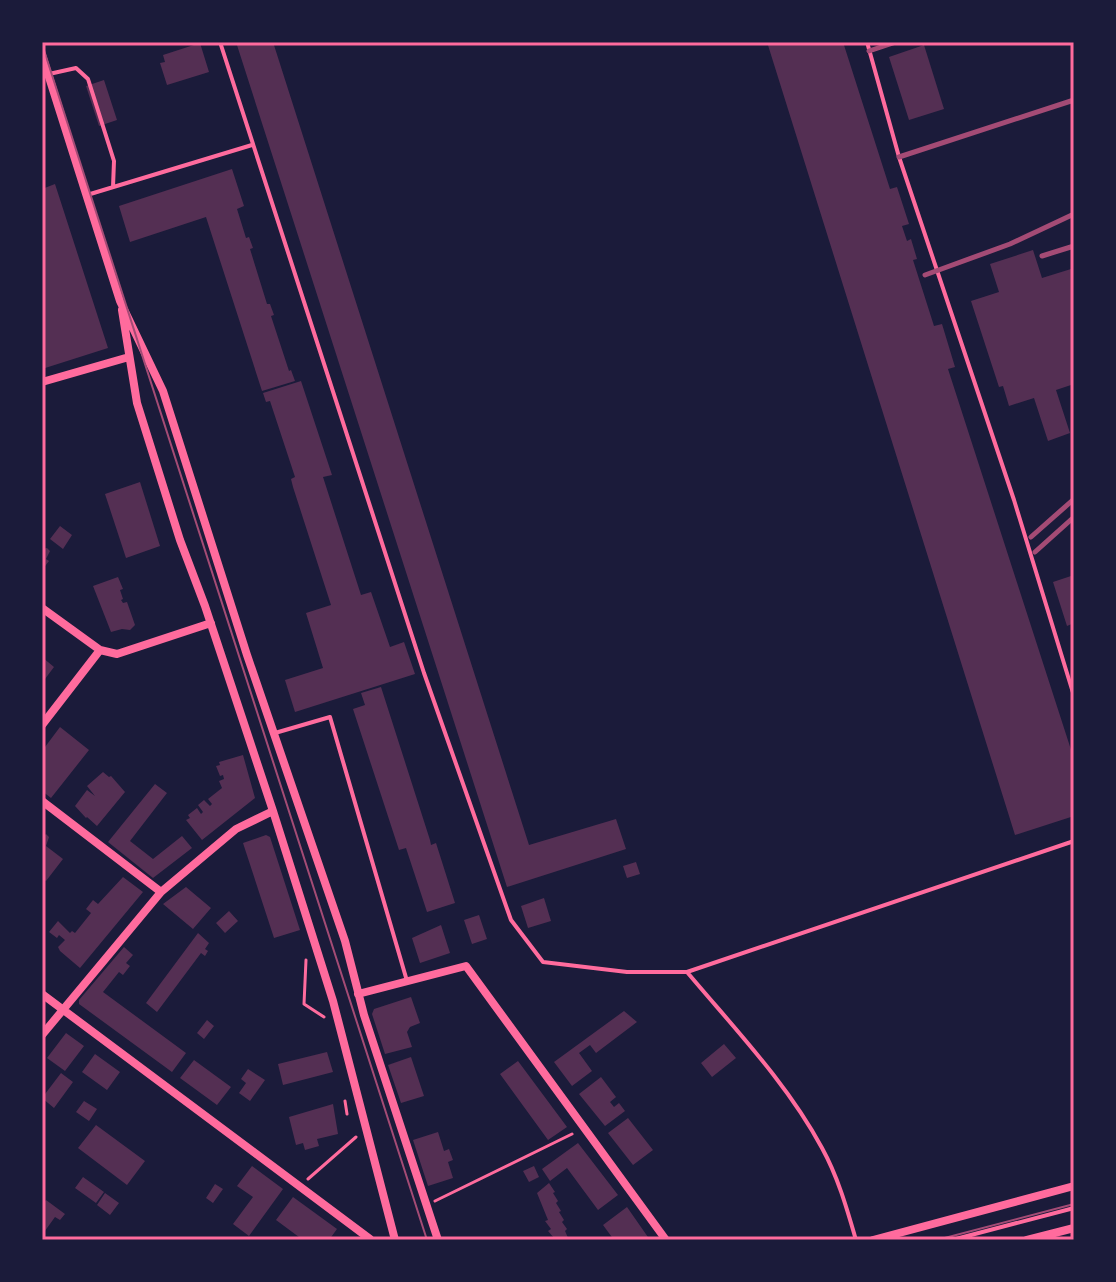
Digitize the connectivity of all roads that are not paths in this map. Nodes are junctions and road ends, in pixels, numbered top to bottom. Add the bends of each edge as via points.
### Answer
1 (220, 42) edge
2 (867, 42) edge
3 (42, 55) edge
4 (48, 74) junction
5 (252, 145) junction
6 (113, 187) junction
7 (87, 195) junction
8 (120, 301) junction
9 (129, 357) junction
10 (42, 382) edge
11 (42, 608) edge
12 (211, 623) junction
13 (100, 650) junction
14 (1074, 696) edge
15 (42, 725) edge
16 (275, 733) junction
17 (42, 801) edge
18 (273, 811) junction
19 (1074, 841) edge
20 (161, 892) junction
21 (687, 972) junction
22 (407, 981) junction
23 (42, 994) edge
24 (358, 994) junction
25 (61, 1009) junction
26 (42, 1035) edge
27 (1074, 1186) edge
28 (1074, 1208) edge
29 (1074, 1228) edge
30 (370, 1239) edge
31 (395, 1240) edge
32 (438, 1240) edge
33 (666, 1240) edge
34 (856, 1240) edge
35 (873, 1240) edge
36 (952, 1240) edge
37 (1027, 1240) edge

1 - 5 lane
2 - 14 lane via 899,157
3 - 4 street
4 - 6 lane via 70,67 88,79 114,161
4 - 7 street
5 - 6 lane
5 - 21 lane via 424,673 511,920 543,962 627,972
6 - 7 lane
7 - 8 street
8 - 9 street
8 - 16 street via 163,391
9 - 10 street
9 - 12 street via 137,403
11 - 13 street
12 - 13 street via 117,654
12 - 18 street
13 - 15 street
16 - 22 lane via 330,717
16 - 24 street
17 - 20 street
18 - 20 street via 236,829
18 - 31 street via 339,1022
19 - 21 lane
20 - 25 street
21 - 34 lane via 781,1085 814,1135
22 - 24 street
22 - 33 street via 466,966
23 - 25 street
24 - 32 street
25 - 26 street
25 - 30 street
27 - 35 street
28 - 36 lane
29 - 37 street

